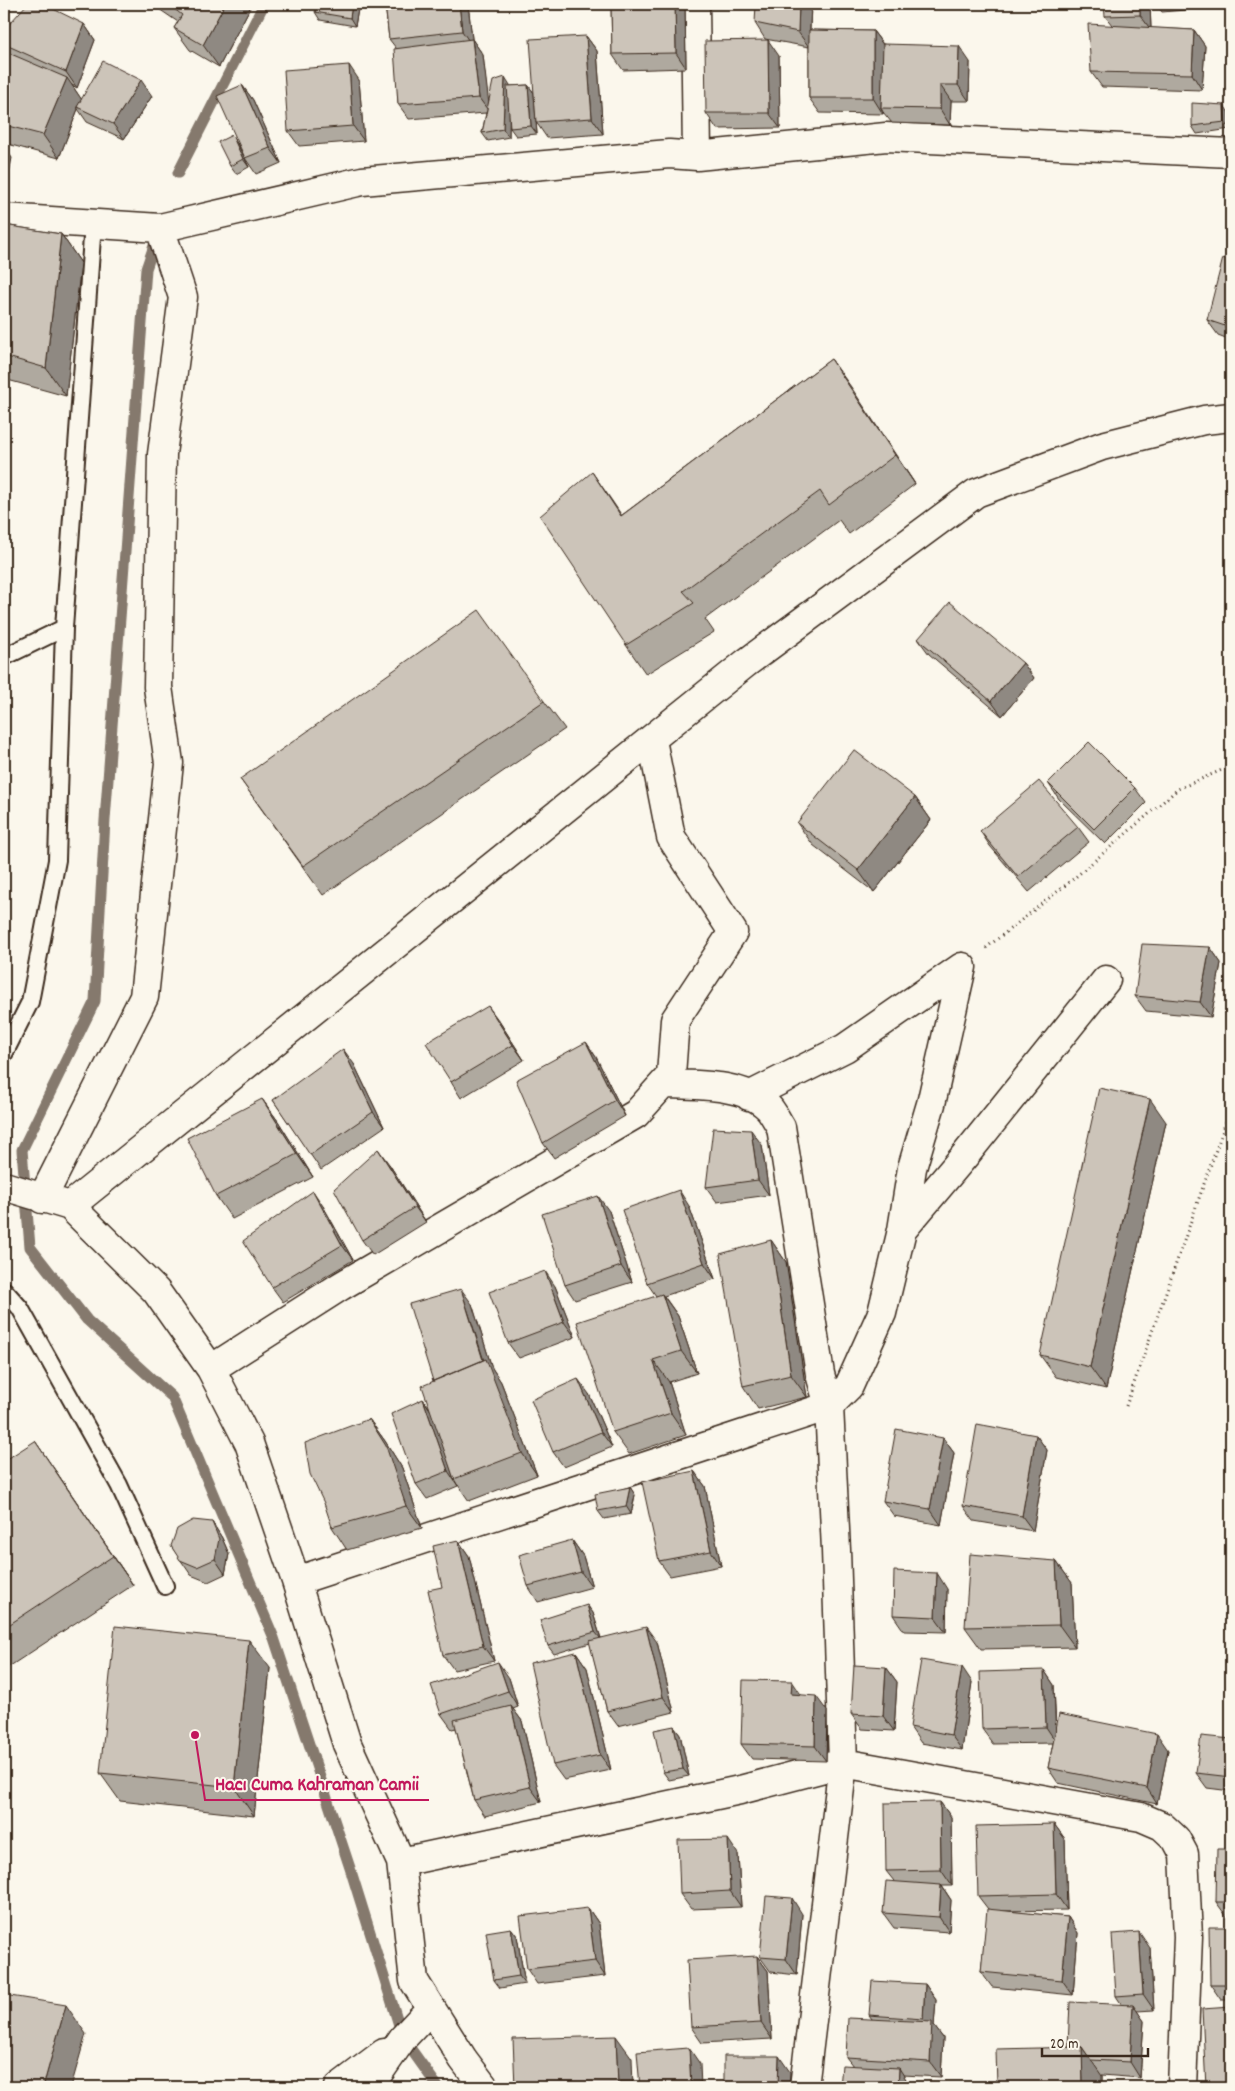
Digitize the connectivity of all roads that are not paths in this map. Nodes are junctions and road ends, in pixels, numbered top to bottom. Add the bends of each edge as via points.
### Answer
1 (695, 4) edge
2 (1231, 153) edge
3 (697, 156) junction
4 (4, 218) edge
5 (93, 223) junction
6 (160, 228) junction
7 (1231, 417) edge
8 (64, 628) junction
9 (4, 657) edge
10 (652, 740) junction
11 (1106, 980) dead end
12 (4, 1054) edge
13 (663, 1084) junction
14 (749, 1096) junction
15 (6, 1187) edge
16 (42, 1199) junction
17 (70, 1206) junction
18 (902, 1230) junction
19 (4, 1290) edge
20 (211, 1369) junction
21 (828, 1406) junction
22 (296, 1580) junction
23 (165, 1586) dead end
24 (843, 1763) junction
25 (401, 1862) junction
26 (431, 2008) junction
27 (403, 2038) junction
28 (339, 2087) edge
29 (369, 2087) edge
30 (484, 2087) edge
31 (804, 2087) edge
32 (1182, 2087) edge

1 - 3 street
2 - 3 street via 886,137
3 - 6 street via 669,154 362,181
4 - 5 street
5 - 6 street
5 - 8 lane
6 - 16 street via 183,297 162,454 158,687 169,763 144,997
7 - 10 street via 1204,420 1102,446 976,493 746,663
8 - 9 lane
8 - 12 lane via 57,860 30,1002
10 - 13 street via 671,837 733,932 675,1020 671,1075
10 - 17 street
11 - 18 street
13 - 14 street via 719,1086
13 - 20 street via 636,1114 341,1286
14 - 18 street via 845,1048 962,967 912,1168
14 - 21 street via 768,1107 781,1127 820,1374
15 - 16 street
16 - 17 street
17 - 20 street via 156,1291
18 - 21 street via 882,1313 849,1386
19 - 23 lane via 20,1308 119,1486
20 - 22 street via 249,1442
21 - 22 street
21 - 24 street
22 - 25 street via 347,1744
24 - 25 street via 740,1790
24 - 31 street
24 - 32 street via 1141,1817 1162,1826 1176,1839 1184,1854 1188,1937
25 - 26 street via 414,1981
26 - 27 street
26 - 30 street
27 - 28 street
27 - 29 street

